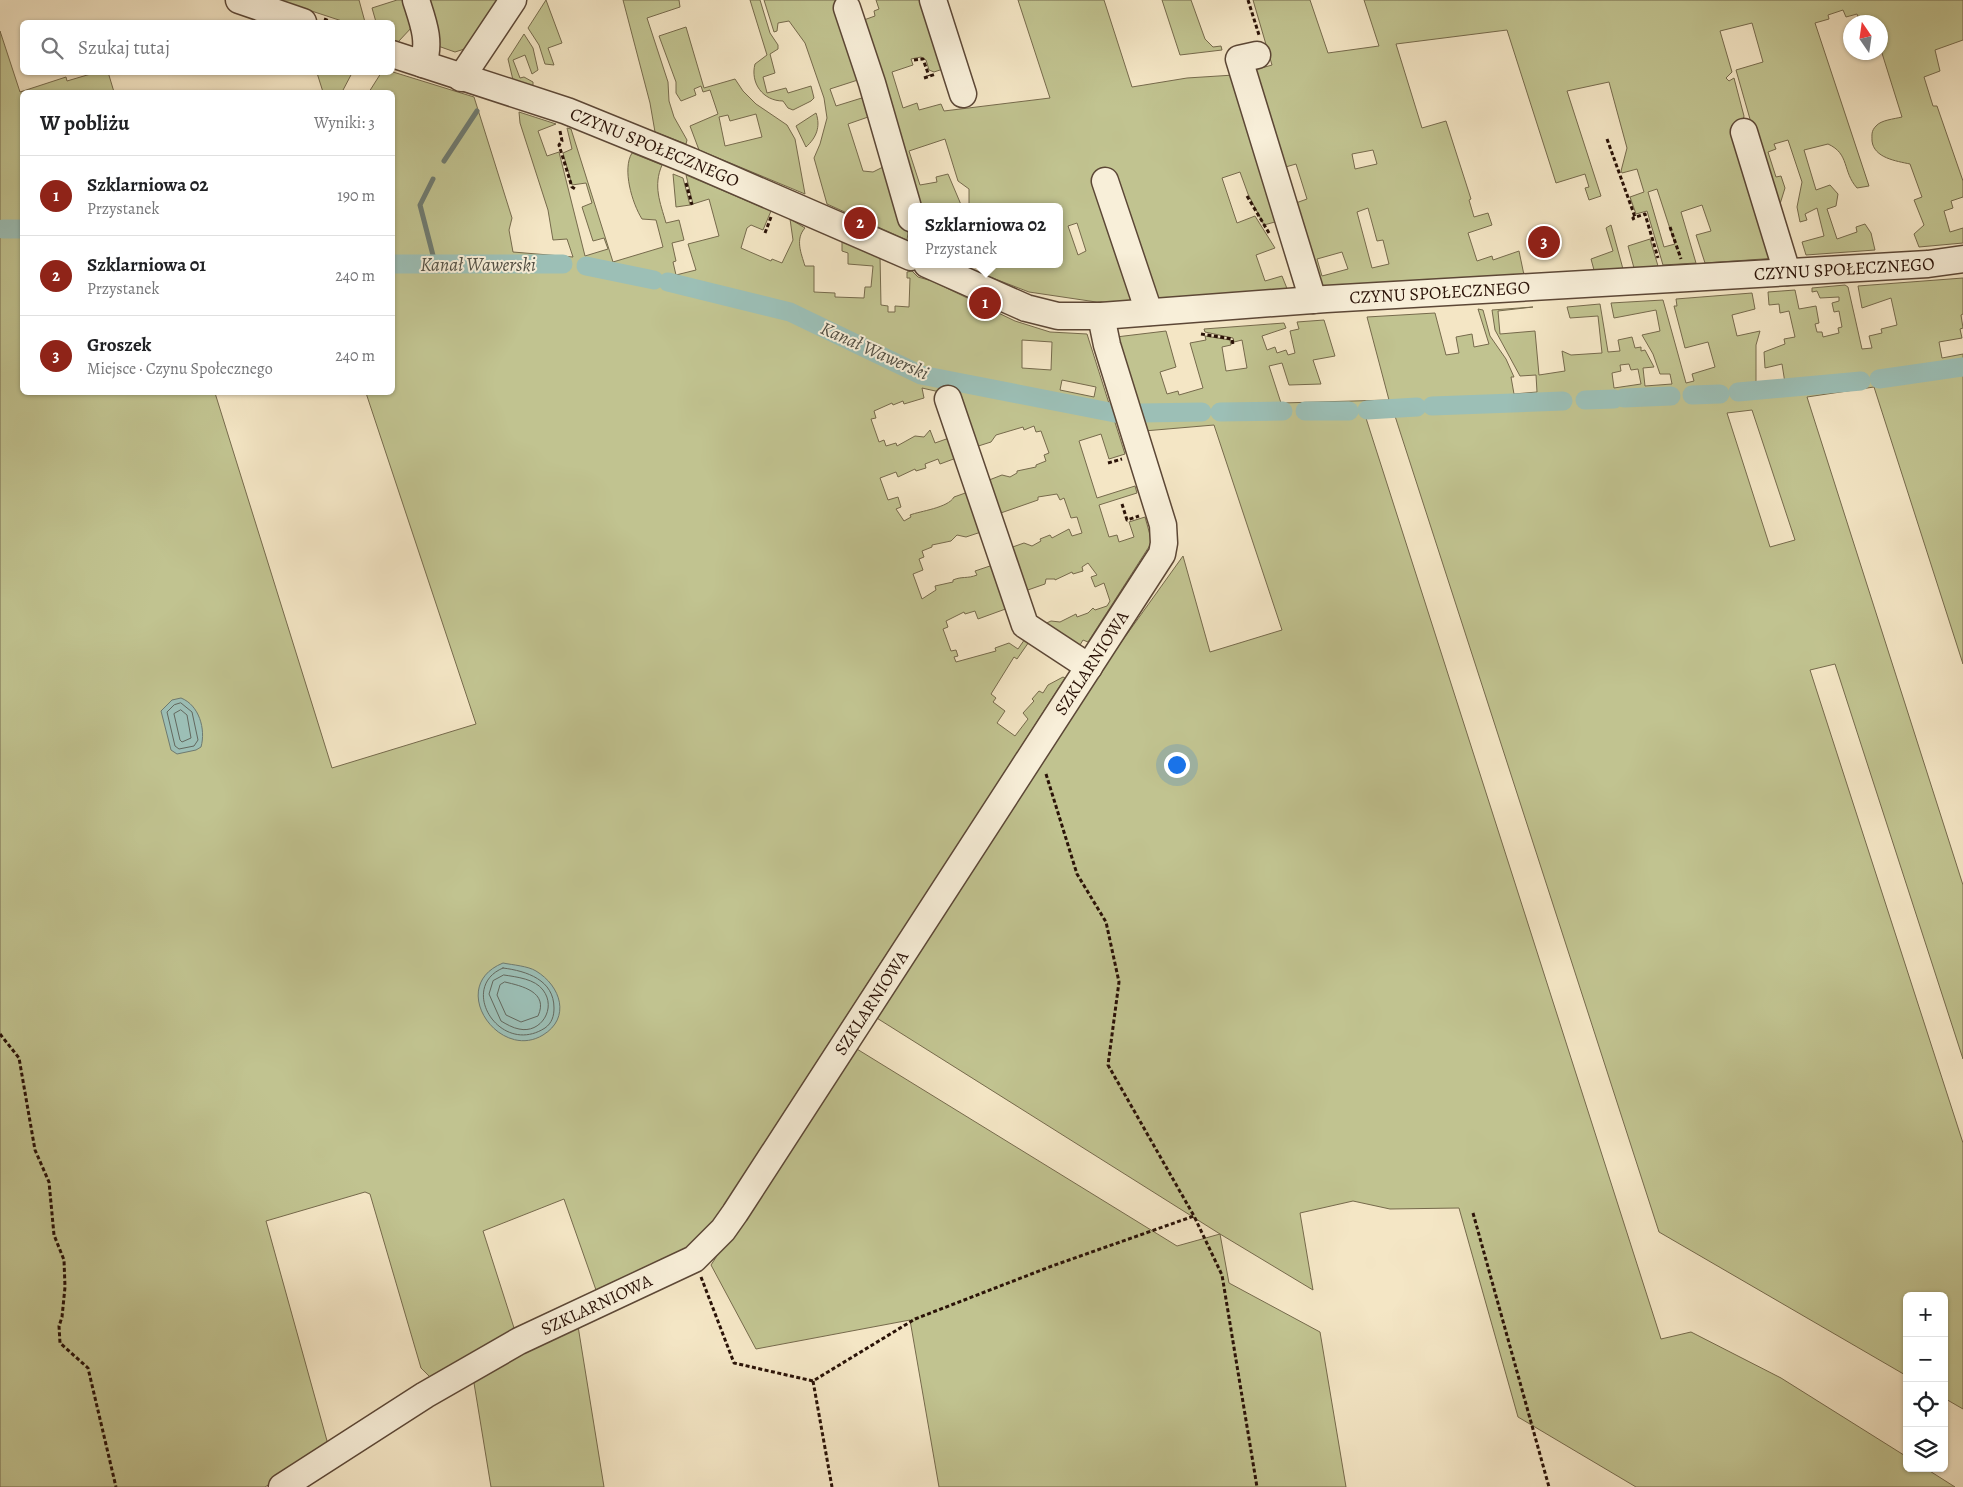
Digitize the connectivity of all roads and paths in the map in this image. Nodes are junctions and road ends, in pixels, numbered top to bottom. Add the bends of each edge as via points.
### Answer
1 (239, 0) edge
2 (416, 0) edge
3 (513, 0) edge
4 (933, 0) edge
5 (1248, 0) edge
6 (847, 8) dead end
7 (297, 20) edge
8 (395, 55) edge
9 (1257, 55) joint
10 (914, 60) dead end
11 (423, 64) junction
12 (929, 76) dead end
13 (461, 78) junction
14 (963, 94) dead end
15 (559, 125) dead end
16 (1744, 132) dead end
17 (1607, 138) dead end
18 (684, 174) dead end
19 (1105, 181) dead end
20 (577, 190) dead end
21 (692, 204) dead end
22 (908, 208) edge
23 (773, 212) dead end
24 (1670, 227) dead end
25 (765, 233) dead end
26 (908, 256) edge
27 (1963, 259) edge
28 (1683, 264) dead end
29 (1660, 266) dead end
30 (936, 268) edge
31 (1787, 272) junction
32 (1313, 300) junction
33 (1148, 312) junction
34 (1101, 316) junction
35 (1201, 334) dead end
36 (1233, 345) dead end
37 (948, 399) dead end
38 (1126, 457) dead end
39 (1108, 463) dead end
40 (1122, 504) dead end
41 (1144, 515) dead end
42 (1089, 667) junction
43 (1037, 748) junction
44 (0, 1034) edge
45 (1473, 1213) dead end
46 (1194, 1216) junction
47 (694, 1259) junction
48 (813, 1380) junction
49 (116, 1487) edge
50 (282, 1487) edge
51 (832, 1487) edge
52 (1257, 1487) edge
53 (1549, 1487) edge

1 - 7 street
2 - 11 street via 426,32 427,53
3 - 13 street
4 - 14 street
5 - 9 path via 1262,42
6 - 22 street
8 - 11 street, CZYNU SPOŁECZNEGO
9 - 32 street via 1239,59
10 - 12 path via 923,59
11 - 13 street, CZYNU SPOŁECZNEGO
13 - 26 street, CZYNU SPOŁECZNEGO via 567,112
15 - 20 path via 562,140 559,145 572,188
16 - 31 street
17 - 29 path via 1635,219 1645,214
18 - 21 path
19 - 33 street
23 - 25 path
24 - 28 path
27 - 31 street, CZYNU SPOŁECZNEGO
30 - 34 street, CZYNU SPOŁECZNEGO via 1026,308 1058,316
31 - 32 street, CZYNU SPOŁECZNEGO
32 - 33 street, CZYNU SPOŁECZNEGO
33 - 34 street, CZYNU SPOŁECZNEGO
34 - 42 street, SZKLARNIOWA via 1111,360 1163,525 1164,543 1161,558
35 - 36 path via 1232,339
37 - 42 street via 1025,625
38 - 39 path
40 - 41 path via 1127,520
42 - 43 street, SZKLARNIOWA
43 - 46 path via 1077,874 1106,922 1118,982 1108,1065
43 - 47 street, SZKLARNIOWA via 724,1230
44 - 49 path via 19,1058 35,1150 49,1182 54,1235 64,1260 60,1343 88,1368
45 - 53 path
46 - 48 path via 915,1319
46 - 52 path via 1222,1275
47 - 48 path via 734,1363
47 - 50 street, SZKLARNIOWA via 519,1341 425,1395
48 - 51 path

